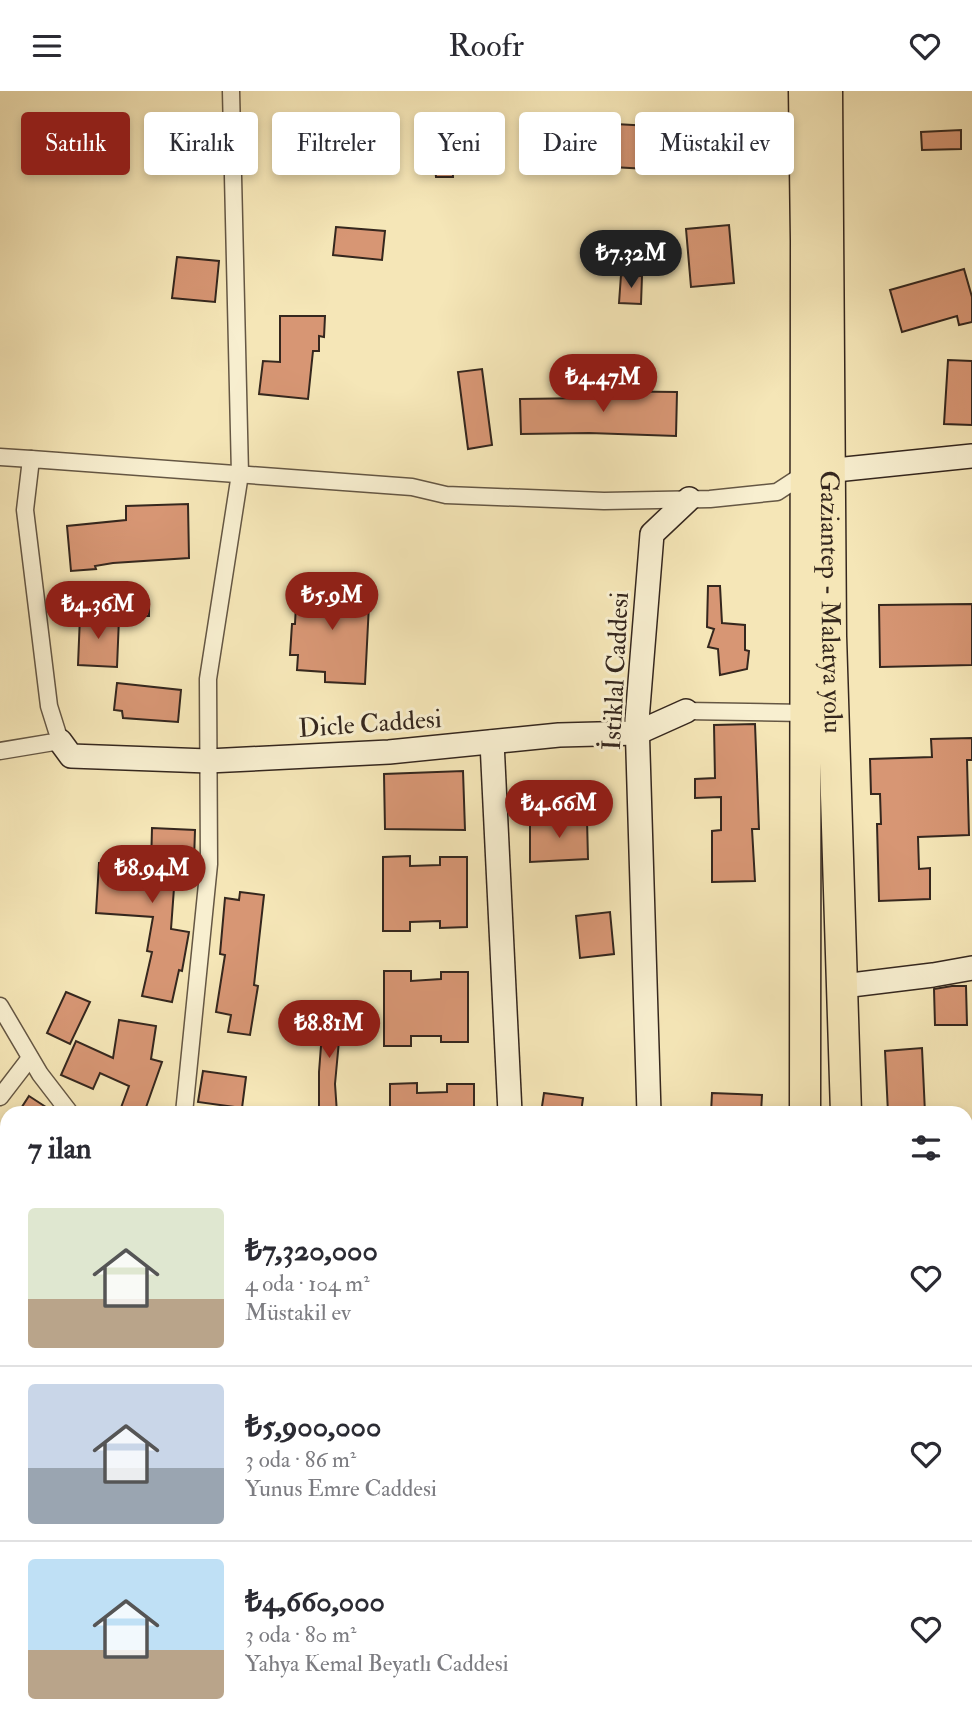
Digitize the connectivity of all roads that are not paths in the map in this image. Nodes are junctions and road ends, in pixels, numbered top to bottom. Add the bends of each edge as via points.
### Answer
1 (231, 91) edge
2 (804, 91) edge
3 (827, 91) edge
4 (972, 456) edge
5 (0, 457) edge
6 (31, 459) junction
7 (818, 472) junction
8 (240, 474) junction
9 (689, 499) junction
10 (686, 711) joint
11 (805, 713) junction
12 (638, 733) junction
13 (60, 741) junction
14 (492, 742) junction
15 (0, 751) edge
16 (208, 761) junction
17 (972, 968) edge
18 (843, 986) junction
19 (0, 1006) edge
20 (30, 1058) junction
21 (0, 1097) edge
22 (65, 1106) edge
23 (185, 1106) edge
24 (510, 1106) edge
25 (649, 1106) edge
26 (805, 1106) edge
27 (846, 1106) edge

1 - 8 street
2 - 7 highway, Gaziantep - Malatya yolu
3 - 7 highway, Gaziantep - Malatya yolu
4 - 7 street
5 - 6 street
6 - 8 street
6 - 13 street via 25,510 49,706
7 - 9 street via 776,492
7 - 11 highway, Gaziantep - Malatya yolu
7 - 18 highway, Gaziantep - Malatya yolu via 831,636
8 - 9 street via 412,487 446,495
8 - 16 street via 208,680
9 - 12 street, İstiklal Caddesi via 652,534
10 - 11 street
10 - 12 street, Dicle Caddesi
11 - 26 highway, Gaziantep - Malatya yolu
12 - 14 street, Dicle Caddesi
12 - 25 street, İstiklal Caddesi
13 - 15 street
13 - 16 street, Dicle Caddesi via 71,756
14 - 16 street, Dicle Caddesi
14 - 24 street
16 - 23 street via 209,864
17 - 18 street
18 - 27 highway, Gaziantep - Malatya yolu
19 - 20 street
20 - 21 street
20 - 22 street

